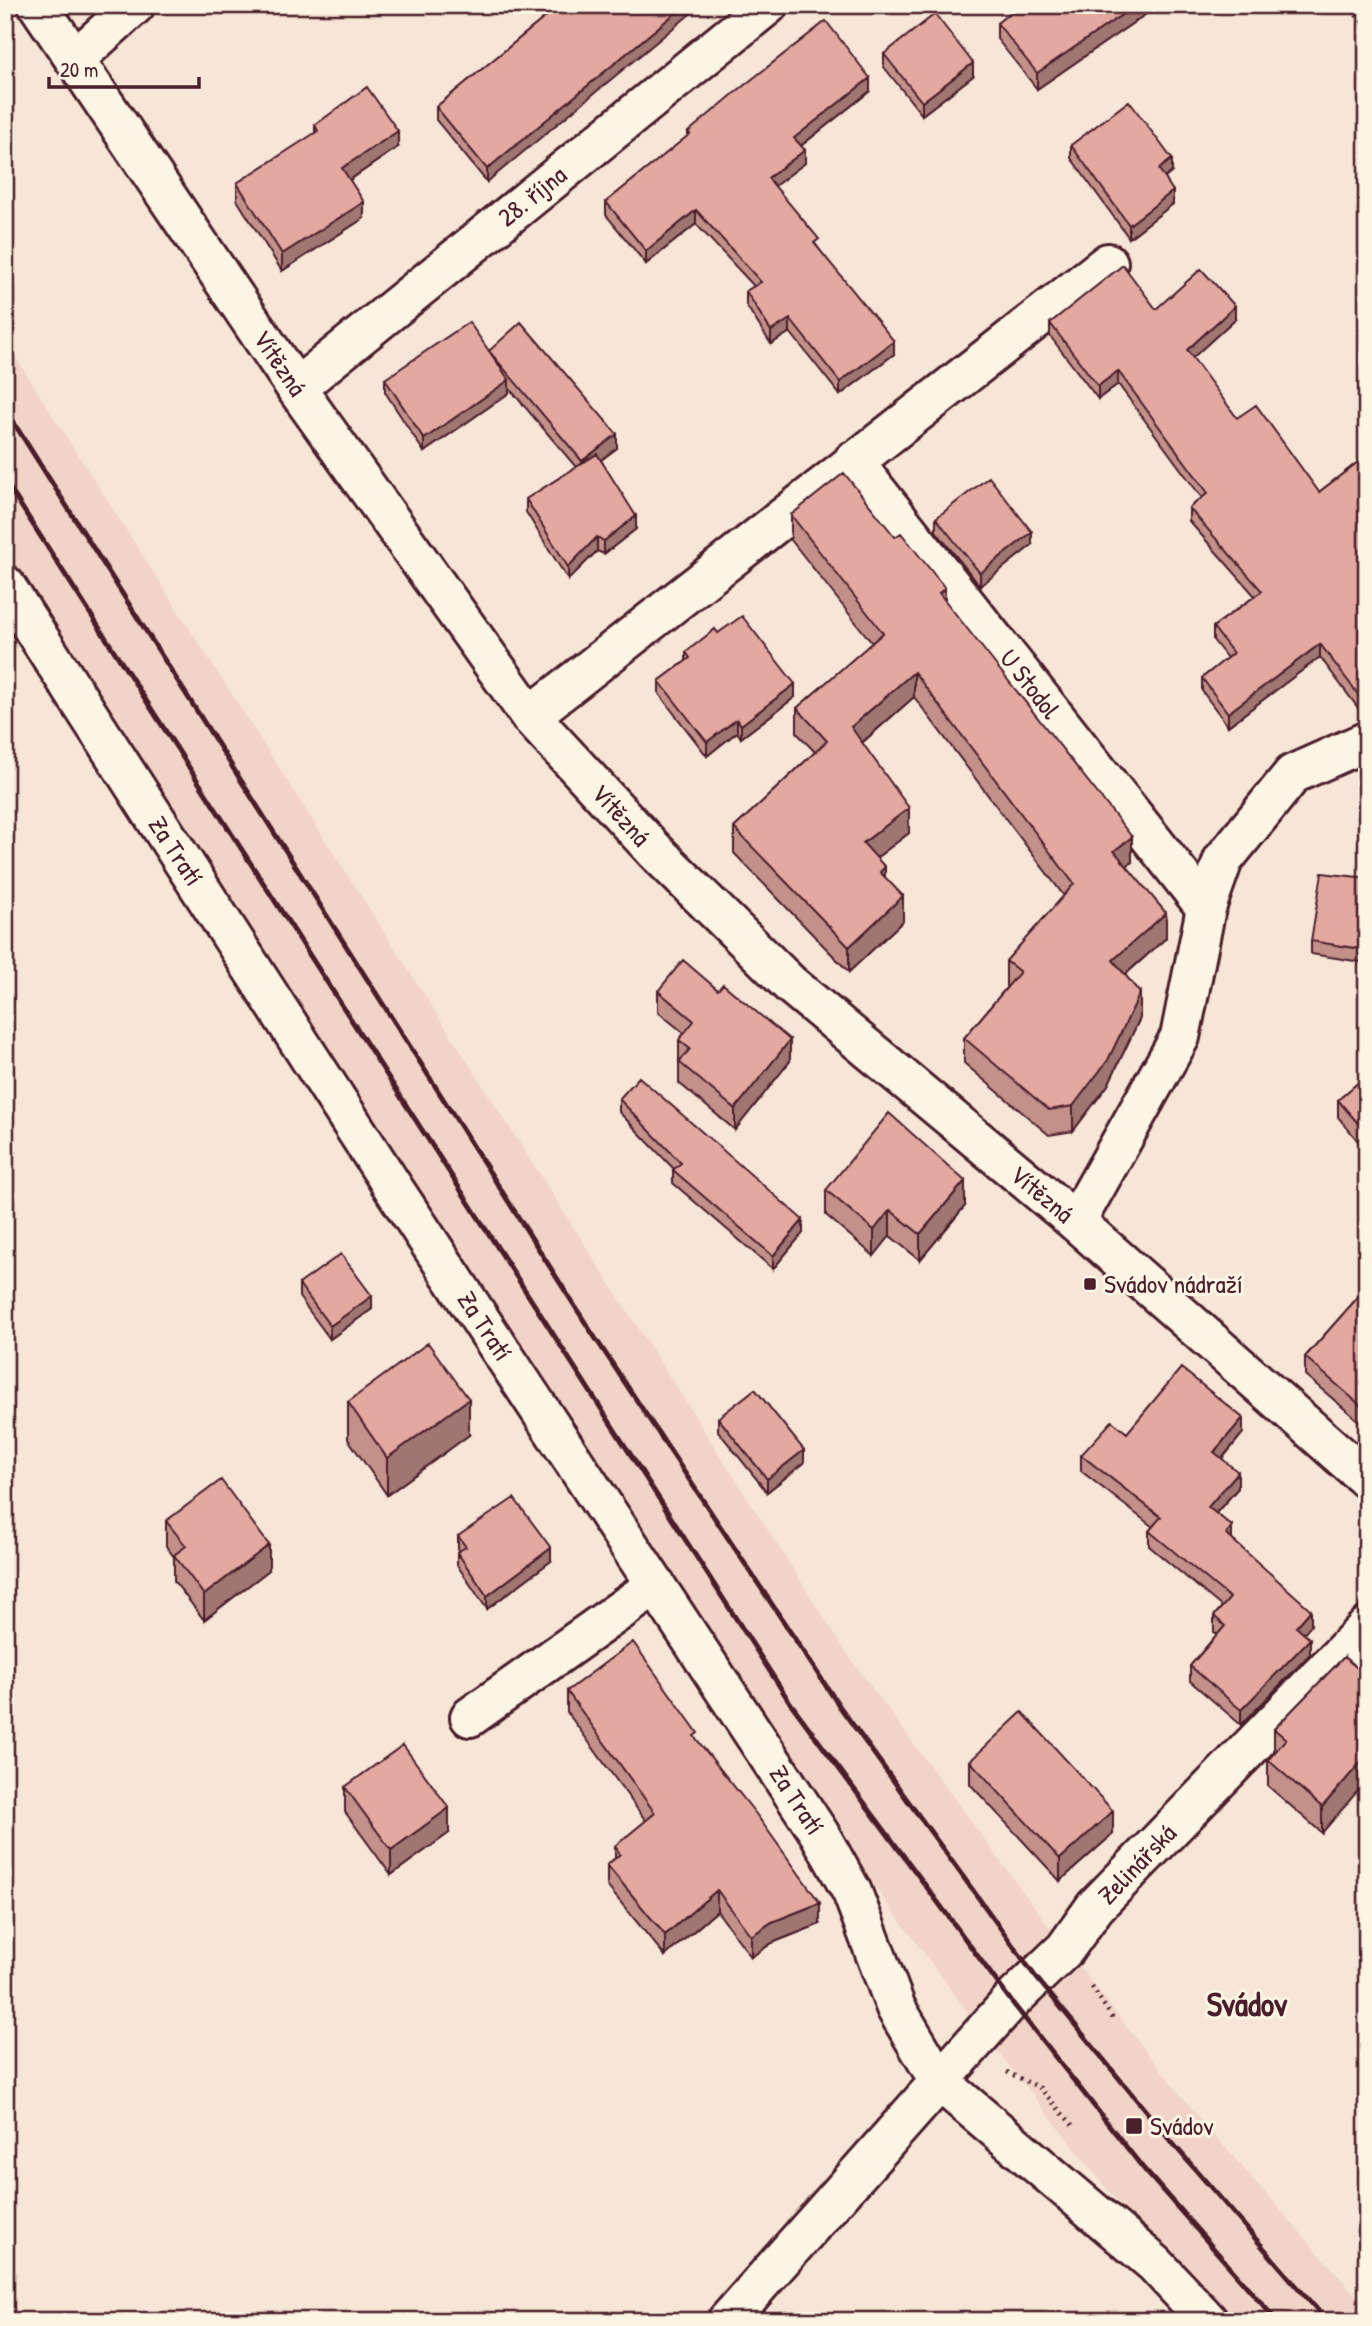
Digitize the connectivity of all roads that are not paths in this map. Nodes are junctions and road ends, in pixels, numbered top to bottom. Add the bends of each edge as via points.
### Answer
1 (38, 5) edge
2 (135, 5) edge
3 (768, 5) edge
4 (75, 59) junction
5 (1108, 263) dead end
6 (296, 388) junction
7 (853, 461) junction
8 (5, 585) edge
9 (530, 716) junction
10 (1367, 741) edge
11 (1206, 908) junction
12 (1076, 1223) junction
13 (1367, 1479) edge
14 (656, 1586) junction
15 (1367, 1627) edge
16 (470, 1717) dead end
17 (927, 2094) junction
18 (727, 2321) edge
19 (1208, 2321) edge

1 - 4 street, Vítězná
2 - 4 street
3 - 6 street, 28. října
4 - 6 street, Vítězná
5 - 7 street
6 - 9 street, Vítězná
7 - 9 street
7 - 11 street, U Stodol
8 - 14 street, Za Tratí
9 - 12 street, Vítězná via 656,852 790,984
10 - 11 street via 1293,774 1223,860
11 - 12 street via 1180,1037
12 - 13 street, Vítězná
14 - 16 street
14 - 17 street, Za Tratí via 819,1833 852,1892
15 - 17 street, Zelinářská via 1095,1907 1065,1950 1035,1976
17 - 18 street, Zelinářská
17 - 19 street, Za Tratí via 1155,2264

